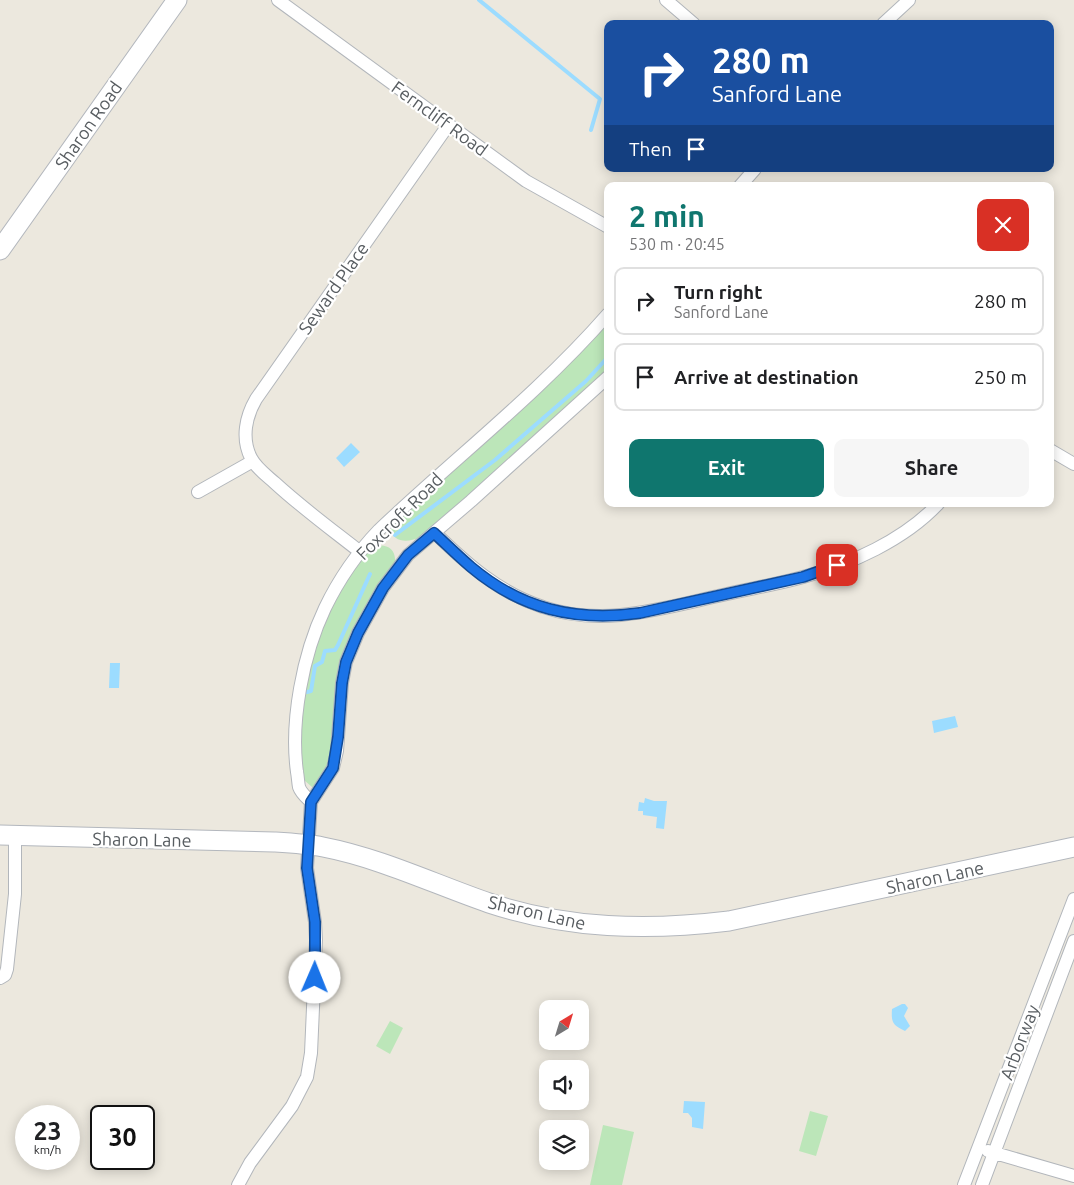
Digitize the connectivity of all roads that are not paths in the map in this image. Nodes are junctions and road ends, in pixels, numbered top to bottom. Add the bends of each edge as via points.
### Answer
1 (177, 0) edge
2 (278, 0) edge
3 (666, 0) edge
4 (909, 0) edge
5 (689, 20) edge
6 (887, 20) edge
7 (449, 124) junction
8 (752, 172) edge
9 (744, 182) edge
10 (604, 225) edge
11 (0, 250) edge
12 (604, 318) edge
13 (604, 381) edge
14 (1054, 452) edge
15 (253, 461) junction
16 (1074, 464) edge
17 (198, 492) dead end
18 (935, 507) edge
19 (434, 533) junction
20 (359, 551) junction
21 (311, 802) junction
22 (8, 836) edge
23 (308, 844) junction
24 (1074, 847) edge
25 (1074, 900) edge
26 (1074, 941) edge
27 (0, 978) edge
28 (979, 1147) junction
29 (994, 1153) junction
30 (1074, 1176) edge
31 (238, 1185) edge
32 (964, 1185) edge
33 (982, 1185) edge

1 - 11 main road, Sharon Road
2 - 7 street, Ferncliff Road
3 - 5 street
4 - 6 street
7 - 10 street, Ferncliff Road via 526,181
7 - 15 street, Seward Place via 256,398 248,414 246,429
8 - 9 street
12 - 20 street, Foxcroft Road via 546,378
13 - 19 street, Foxcroft Road
14 - 16 street
15 - 17 street
15 - 20 street, Seward Place via 288,495
18 - 19 street via 919,522 892,539 830,568 764,586 617,616 579,616 544,608 515,596 471,567
19 - 21 street, Foxcroft Road via 396,569 358,633 346,662 342,683 333,768
20 - 21 street, Foxcroft Road via 325,608 312,641 301,686 295,758 299,788
21 - 23 street, Foxcroft Road
22 - 23 main road, Sharon Lane
22 - 27 street via 15,894 8,963 5,975
23 - 24 main road, Sharon Lane via 347,852 522,912 570,922 648,928 729,921
23 - 31 street, Foxcroft Road via 307,868 316,940 311,1053 306,1077 292,1106 250,1163
25 - 28 street, Arborway
26 - 29 street, Arborway
28 - 29 street
28 - 32 street, Arborway
29 - 30 street
29 - 33 street, Arborway

